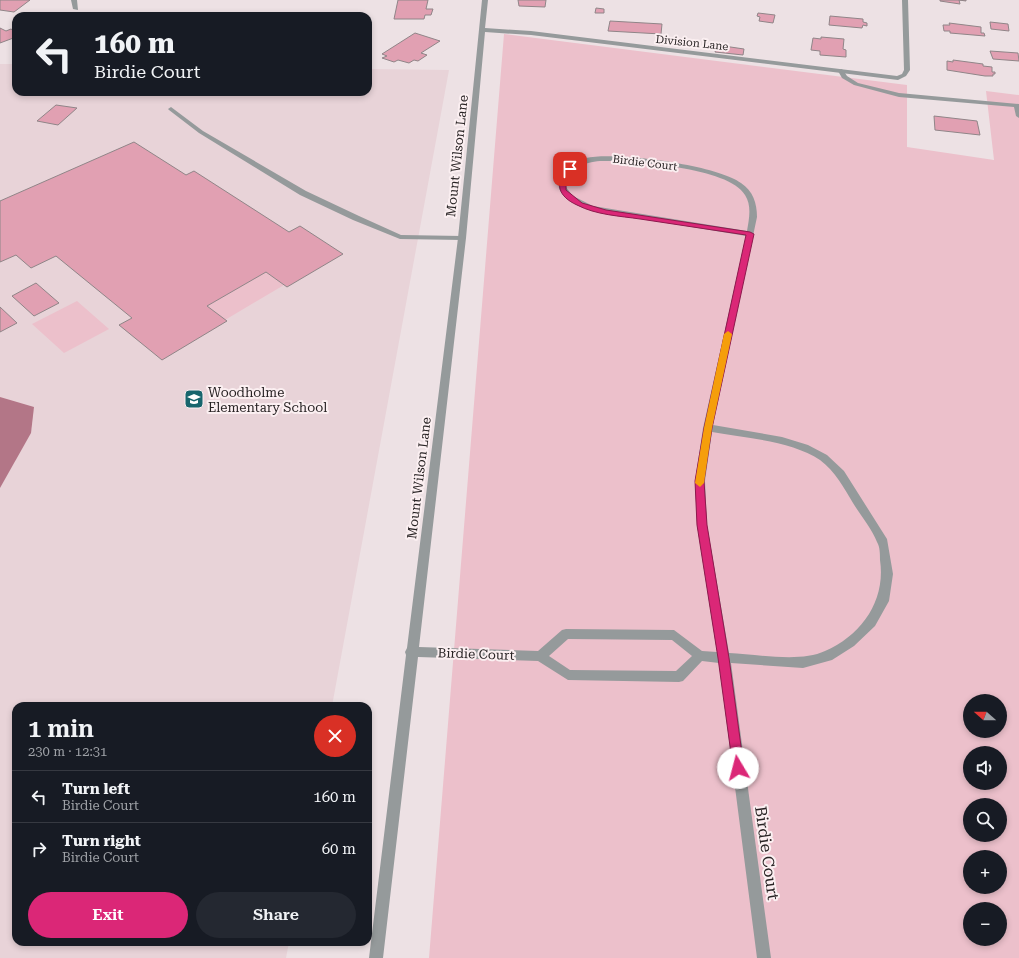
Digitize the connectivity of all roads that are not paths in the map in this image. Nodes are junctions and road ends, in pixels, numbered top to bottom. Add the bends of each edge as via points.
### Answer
1 (74, 0) edge
2 (485, 0) edge
3 (905, 0) edge
4 (76, 9) dead end
5 (484, 30) junction
6 (840, 71) junction
7 (1018, 106) edge
8 (171, 109) dead end
9 (1019, 116) edge
10 (750, 234) junction
11 (462, 238) junction
12 (708, 428) junction
13 (411, 652) junction
14 (540, 656) junction
15 (700, 656) junction
16 (724, 658) junction
17 (376, 958) edge
18 (764, 958) edge

1 - 4 street
2 - 5 street, Mount Wilson Lane
3 - 6 street, Division Lane via 907,70 904,75 898,78
5 - 6 street, Division Lane via 531,33
5 - 11 street, Mount Wilson Lane
6 - 7 street via 844,77 856,84 899,95
7 - 9 street
8 - 11 street via 201,132 304,193 356,218 400,236
10 - 10 street, Birdie Court via 754,208 746,191 731,179 717,174 691,168 608,158 579,164 565,174 562,182 563,190 570,198 592,208
10 - 12 street, Birdie Court
11 - 13 street, Mount Wilson Lane
12 - 16 street, Birdie Court via 700,481 702,525
12 - 16 street via 782,441 805,448 824,458 840,474 883,542 888,574 883,601 871,622 850,642 828,656 803,663
13 - 14 street, Birdie Court
13 - 17 street, Mount Wilson Lane
14 - 15 street via 568,675 679,677
14 - 15 street via 566,634 674,636
15 - 16 street
16 - 18 street, Birdie Court

